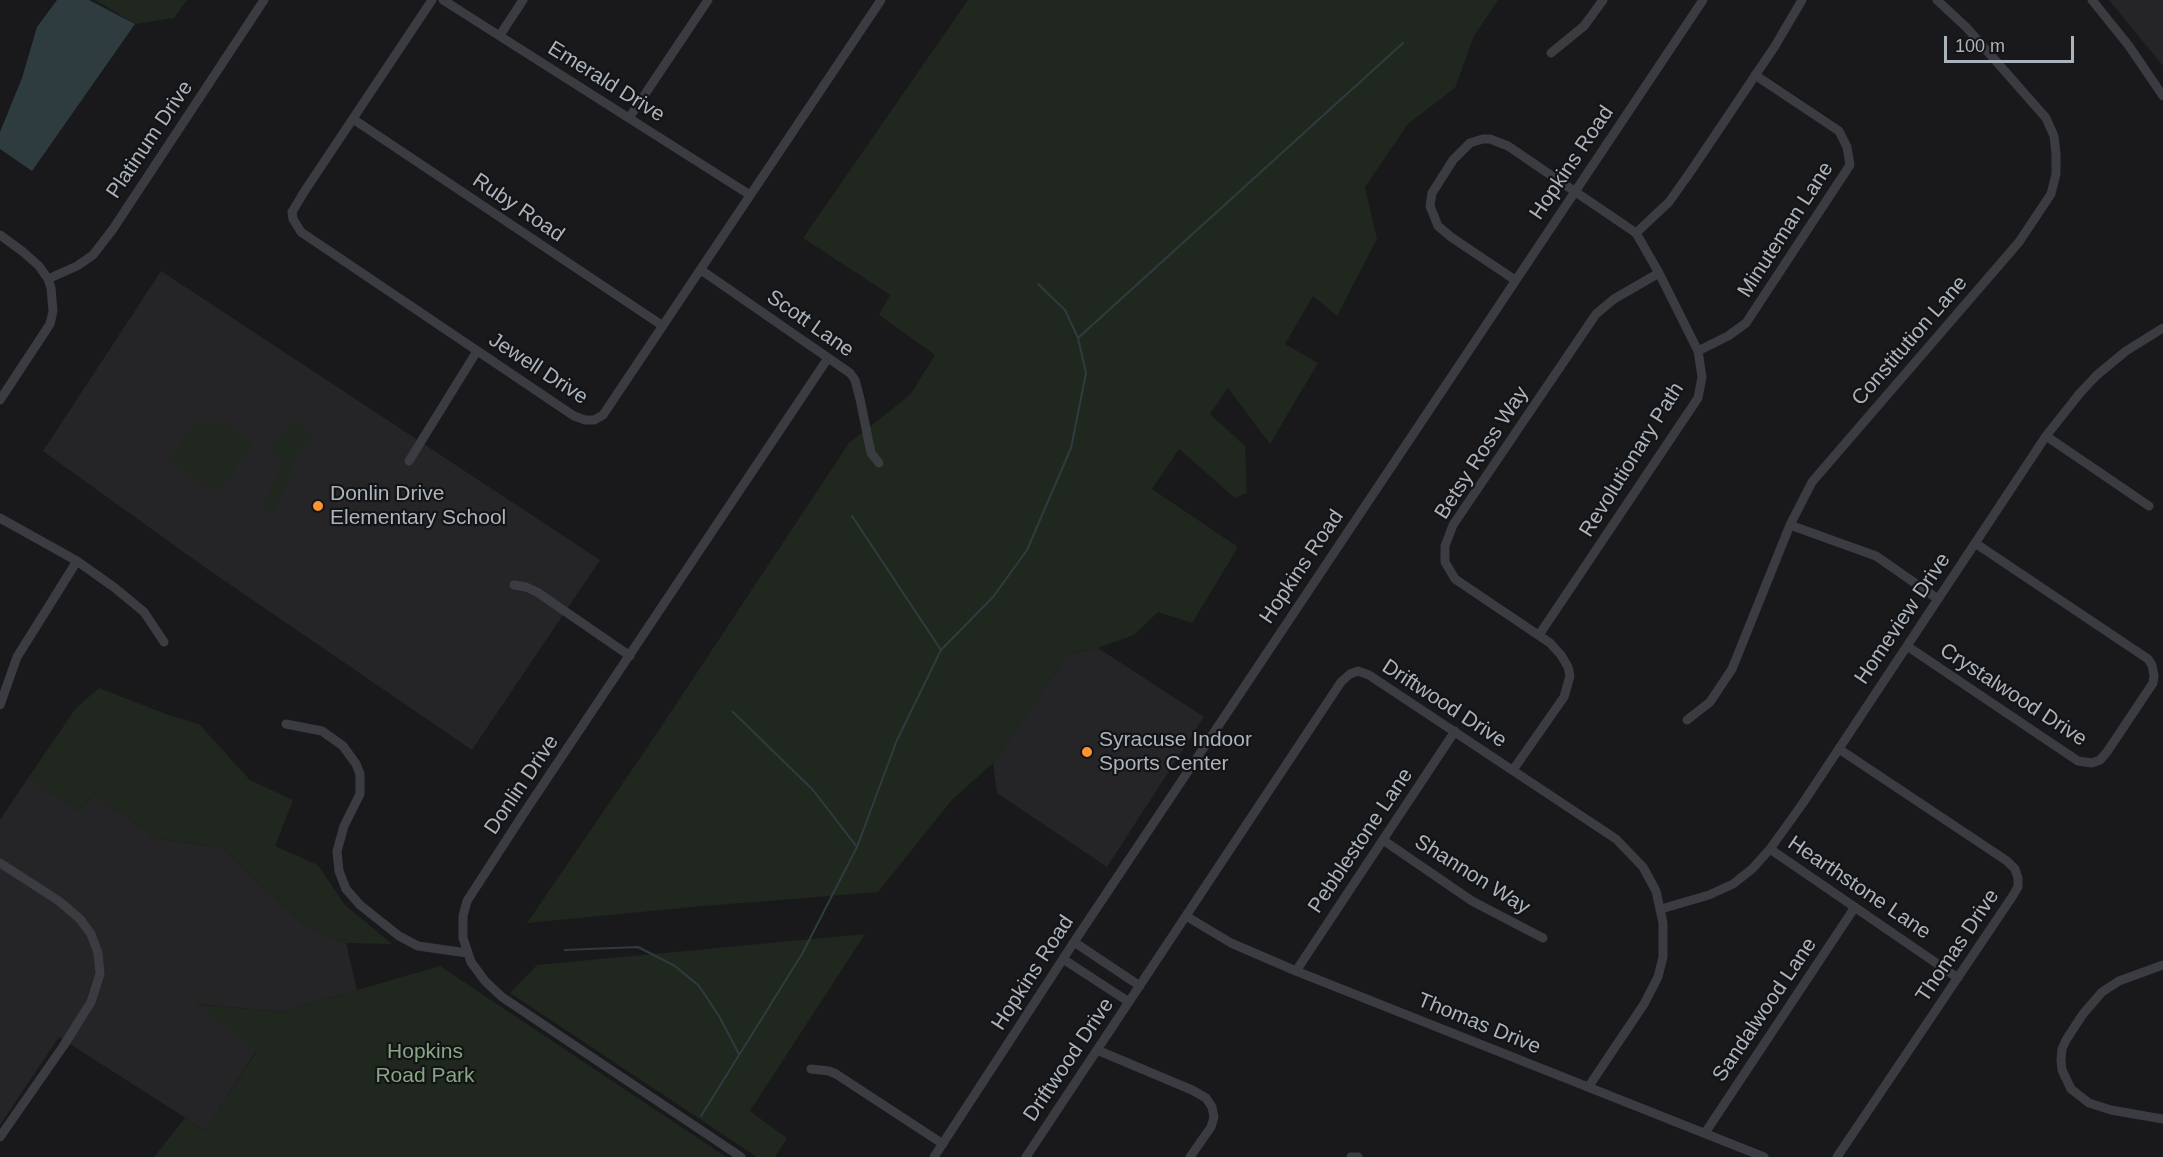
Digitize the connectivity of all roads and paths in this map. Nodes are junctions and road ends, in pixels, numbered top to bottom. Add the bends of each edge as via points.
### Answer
1 (264, 0) edge
2 (432, 0) edge
3 (443, 0) edge
4 (523, 0) edge
5 (708, 0) edge
6 (881, 0) edge
7 (1603, 0) edge
8 (1703, 0) edge
9 (1802, 0) edge
10 (1937, 0) edge
11 (2092, 0) edge
12 (500, 35) junction
13 (1551, 53) dead end
14 (1755, 75) junction
15 (2163, 96) edge
16 (630, 118) junction
17 (353, 119) junction
18 (1575, 191) junction
19 (750, 195) junction
20 (1636, 233) junction
21 (0, 235) edge
22 (701, 270) junction
23 (1659, 273) junction
24 (48, 279) junction
25 (1515, 280) junction
26 (663, 326) junction
27 (2163, 328) edge
28 (477, 351) junction
29 (1698, 351) junction
30 (828, 358) junction
31 (4, 387) edge
32 (0, 400) edge
33 (2046, 436) junction
34 (409, 461) dead end
35 (879, 463) dead end
36 (2149, 506) dead end
37 (0, 518) edge
38 (1790, 525) junction
39 (1975, 543) junction
40 (76, 561) junction
41 (514, 585) dead end
42 (1938, 599) junction
43 (1539, 635) junction
44 (164, 642) dead end
45 (1907, 646) junction
46 (630, 656) junction
47 (0, 705) edge
48 (1687, 720) dead end
49 (286, 724) dead end
50 (1455, 731) junction
51 (1839, 749) junction
52 (1513, 770) junction
53 (1383, 840) junction
54 (1770, 849) junction
55 (0, 863) edge
56 (1855, 907) junction
57 (1661, 909) junction
58 (1186, 916) junction
59 (1543, 938) dead end
60 (1074, 942) junction
61 (467, 953) junction
62 (1063, 959) junction
63 (2163, 965) edge
64 (1296, 971) junction
65 (1958, 978) junction
66 (1140, 986) junction
67 (1129, 1002) junction
68 (1097, 1050) junction
69 (811, 1070) dead end
70 (1589, 1086) junction
71 (2163, 1119) edge
72 (1705, 1133) junction
73 (0, 1137) edge
74 (943, 1144) junction
75 (741, 1157) edge
76 (934, 1157) edge
77 (1026, 1157) edge
78 (1190, 1157) edge
79 (1351, 1157) edge
80 (1358, 1157) edge
81 (1764, 1157) edge
82 (1837, 1157) edge

1 - 24 street, Platinum Drive via 93,255
2 - 17 street, Jewell Drive
3 - 12 street, Emerald Drive
4 - 12 street
5 - 16 street
6 - 19 street, Jewell Drive
7 - 13 street via 1584,26
8 - 18 street, Hopkins Road
9 - 14 street
10 - 38 street, Constitution Lane via 2046,118 2054,136 2056,174 2050,194 2019,242 1812,482
11 - 15 street
12 - 16 street, Emerald Drive
14 - 20 street via 1669,202
14 - 29 street, Minuteman Lane via 1839,131 1850,165 1746,323
16 - 19 street, Emerald Drive
17 - 26 street, Ruby Road
17 - 28 street, Jewell Drive via 292,212 297,228
18 - 20 street, Revolutionary Path
18 - 25 street, Hopkins Road
18 - 25 street via 1508,146 1490,139 1470,144 1453,160 1432,194 1430,206 1438,226
19 - 22 street, Jewell Drive
20 - 23 street, Revolutionary Path
21 - 24 street via 39,266
22 - 26 street, Jewell Drive
22 - 30 street, Scott Lane
23 - 29 street, Revolutionary Path
23 - 43 street, Betsy Ross Way via 1596,314 1453,525 1445,546 1446,562 1455,579
24 - 31 street via 53,311 50,324
25 - 60 street, Hopkins Road
26 - 28 street, Jewell Drive via 603,415 594,420 574,416
27 - 33 street, Homeview Drive via 2097,375
28 - 34 street
29 - 43 street, Revolutionary Path via 1702,377 1698,398
30 - 35 street, Scott Lane via 855,380 871,453
30 - 46 street, Donlin Drive
31 - 32 street
33 - 36 street
33 - 39 street, Homeview Drive
37 - 40 street
38 - 42 street via 1876,556
38 - 48 street, Constitution Lane via 1732,669 1710,702
39 - 42 street, Homeview Drive
39 - 45 street, Crystalwood Drive via 2152,665 2152,684 2108,752 2092,763 2078,761
40 - 44 street via 135,603
40 - 47 street via 30,632
41 - 46 street via 537,592
42 - 45 street, Homeview Drive
43 - 52 street, Betsy Ross Way via 1561,655 1570,676 1564,697
45 - 51 street, Homeview Drive
46 - 61 street, Donlin Drive via 467,901 462,916
49 - 61 street via 322,731 342,746 360,774 360,794 337,850 346,889 399,936 425,948
50 - 52 street, Driftwood Drive
50 - 53 street, Pebblestone Lane
50 - 58 street, Driftwood Drive via 1370,675 1359,671 1350,674
51 - 54 street, Homeview Drive
51 - 65 street, Thomas Drive via 2015,869 2018,887
52 - 57 street, Driftwood Drive via 1627,849 1643,867
53 - 59 street, Shannon Way via 1472,901
53 - 64 street, Pebblestone Lane
54 - 56 street, Hearthstone Lane
54 - 57 street, Homeview Drive via 1733,884
55 - 73 street via 80,919 98,953 100,974 91,1002
56 - 65 street, Hearthstone Lane
56 - 72 street, Sandalwood Lane
57 - 70 street, Driftwood Drive via 1664,940 1658,977
58 - 64 street, Thomas Drive via 1231,943
58 - 66 street, Driftwood Drive
60 - 62 street, Hopkins Road
60 - 66 street
61 - 75 street, Donlin Drive via 477,972 502,997
62 - 67 street
62 - 74 street, Hopkins Road
63 - 71 street via 2119,981 2102,992 2066,1040 2061,1070 2071,1089 2089,1103
64 - 70 street, Thomas Drive
65 - 82 street, Thomas Drive
66 - 67 street, Driftwood Drive
67 - 68 street, Driftwood Drive
68 - 77 street, Driftwood Drive
68 - 78 street via 1206,1098 1214,1117
69 - 74 street via 836,1074
70 - 72 street, Thomas Drive
72 - 81 street, Thomas Drive
74 - 76 street, Hopkins Road
79 - 80 street

